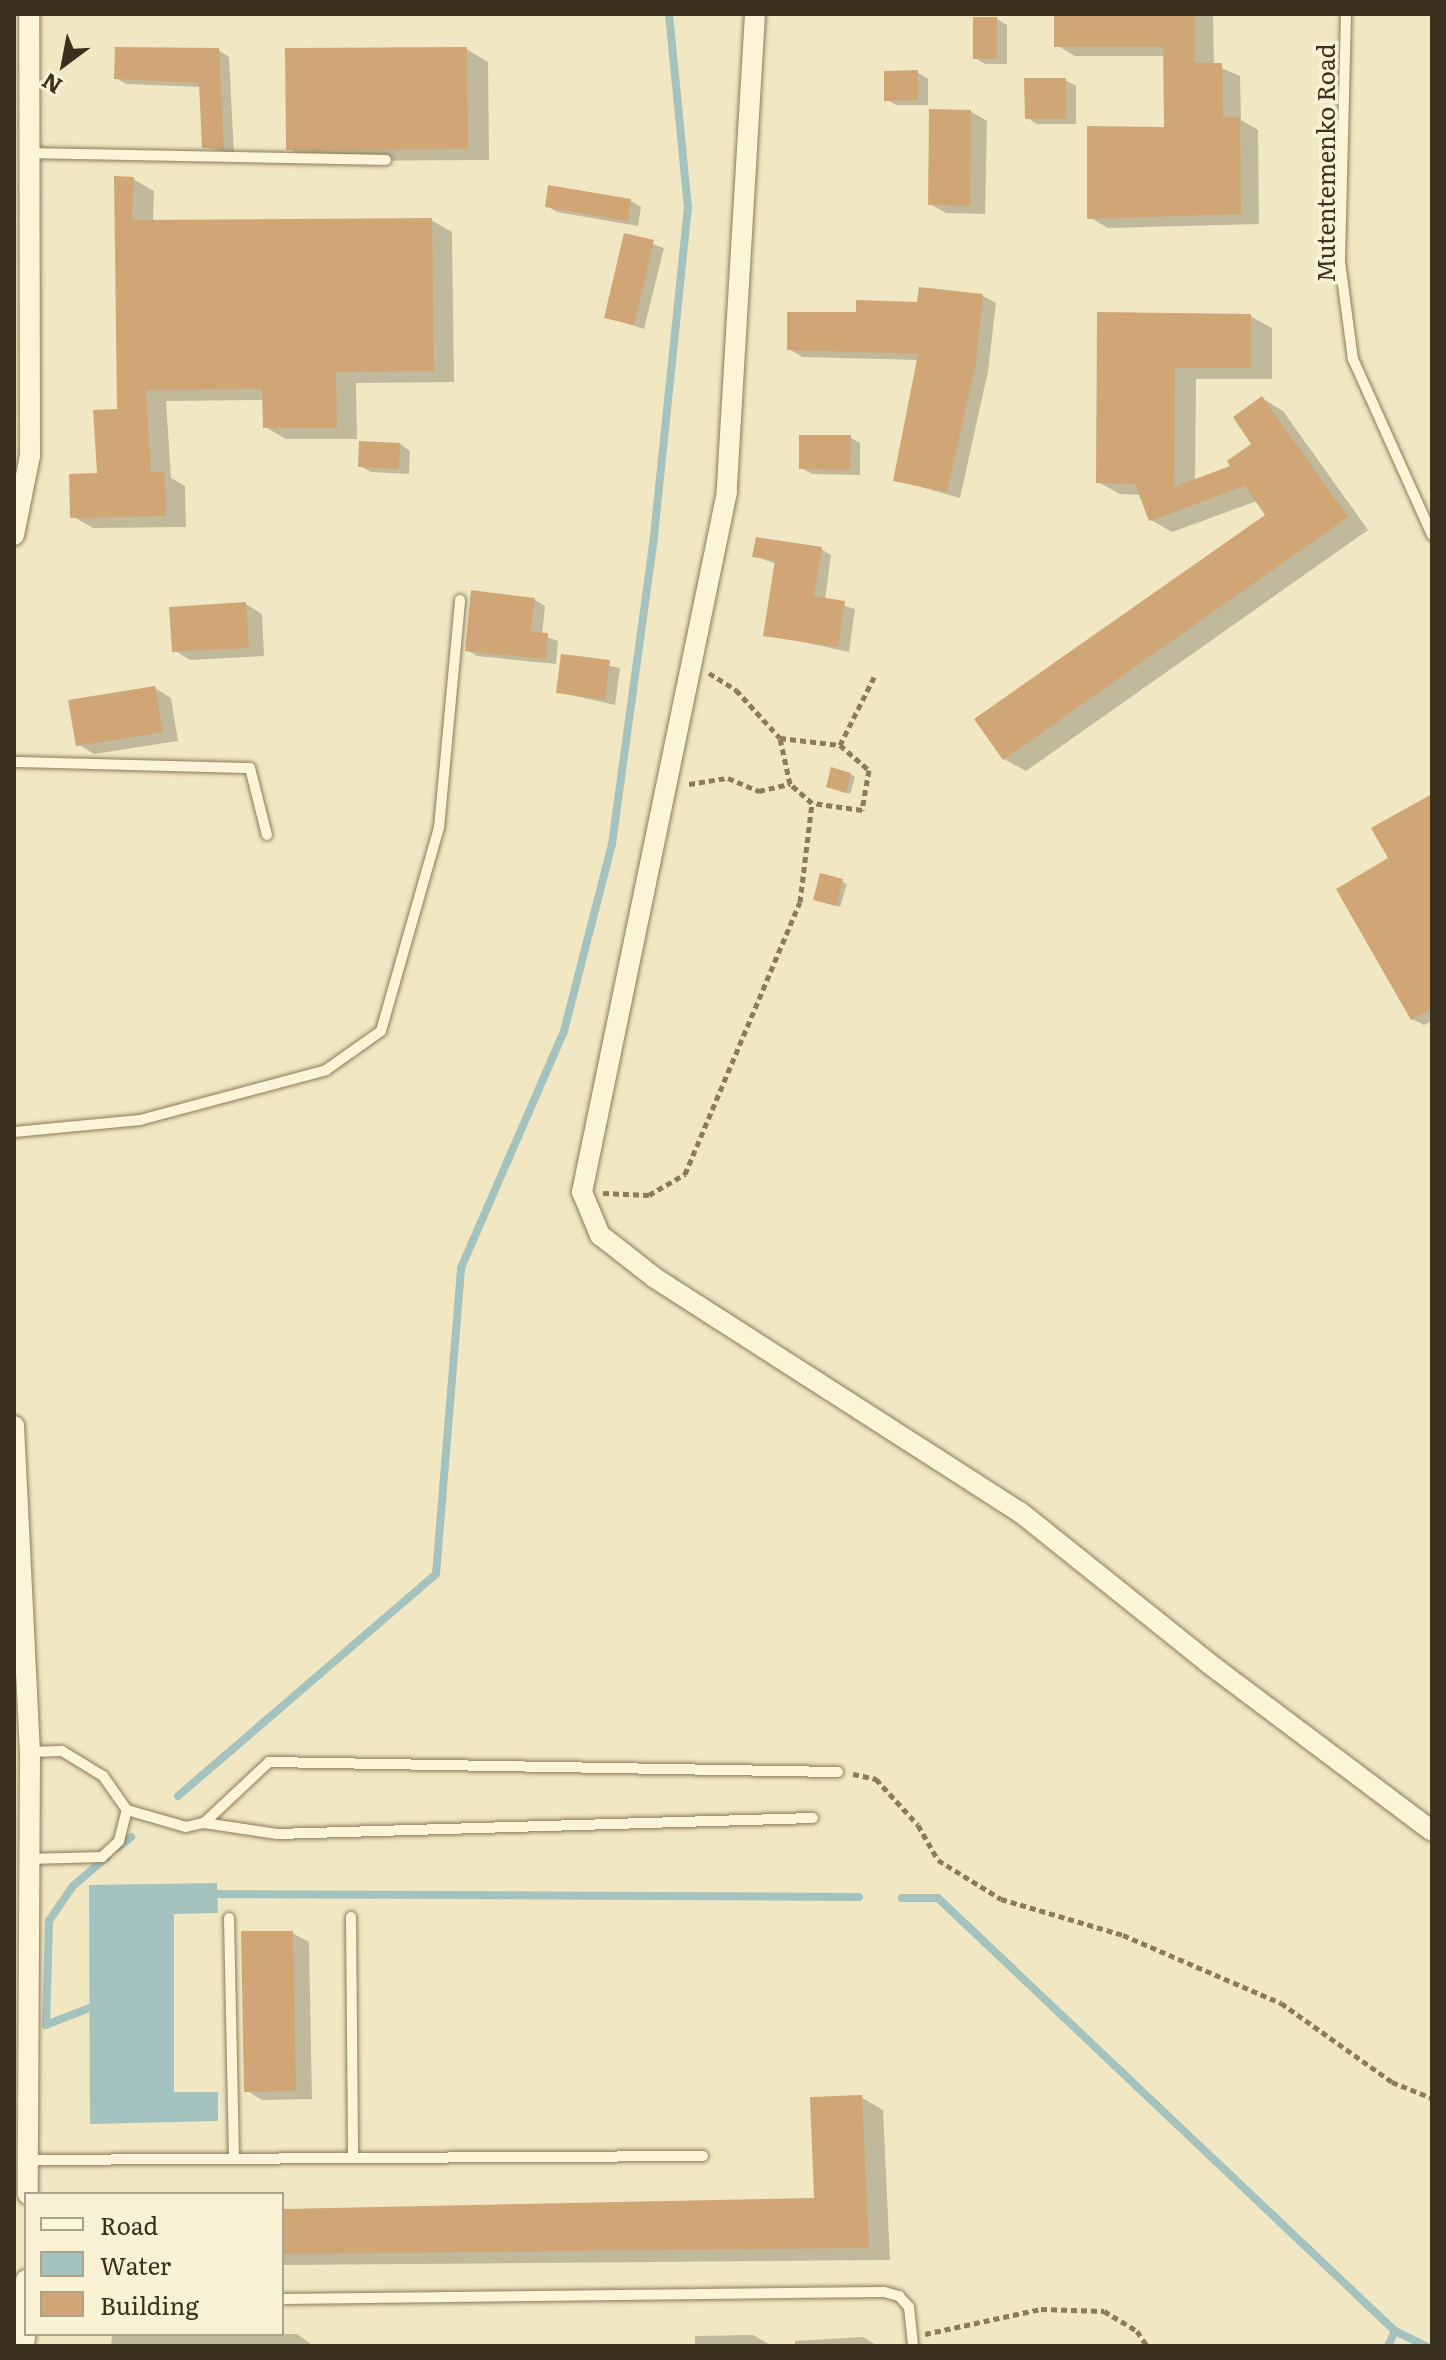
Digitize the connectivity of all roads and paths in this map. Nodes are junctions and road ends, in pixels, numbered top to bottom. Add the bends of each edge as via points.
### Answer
1 (29, 14) edge
2 (755, 14) edge
3 (1346, 14) edge
4 (31, 153) junction
5 (386, 160) dead end
6 (14, 535) edge
7 (1432, 535) edge
8 (460, 600) dead end
9 (691, 662) junction
10 (875, 675) dead end
11 (780, 738) junction
12 (840, 745) junction
13 (14, 762) edge
14 (790, 784) junction
15 (668, 787) junction
16 (812, 803) junction
17 (267, 835) dead end
18 (14, 1132) edge
19 (582, 1192) junction
20 (14, 1426) edge
21 (30, 1752) junction
22 (838, 1772) joint
23 (127, 1810) junction
24 (813, 1818) dead end
25 (204, 1823) junction
26 (1432, 1831) edge
27 (29, 1859) junction
28 (351, 1917) dead end
29 (229, 1918) dead end
30 (1432, 2098) edge
31 (703, 2156) dead end
32 (353, 2158) junction
33 (234, 2159) junction
34 (29, 2160) junction
35 (28, 2192) edge
36 (284, 2299) edge
37 (912, 2341) edge
38 (1147, 2346) edge

1 - 4 street
2 - 9 street via 727,492
3 - 7 lane, Mutentemenko Road via 1340,262 1353,359
4 - 5 lane
4 - 6 street via 30,456
8 - 18 lane via 439,828 381,1031 326,1070 140,1120
9 - 11 path via 736,690
9 - 15 street
10 - 12 path
11 - 12 path
11 - 14 path
12 - 16 path via 869,770 862,810
13 - 17 lane via 250,768
14 - 15 path via 759,791 728,778
14 - 16 path
15 - 19 street
16 - 19 path via 800,902 685,1174 649,1195
19 - 26 street via 600,1235 655,1278 1020,1512 1207,1662
20 - 21 street
21 - 23 lane via 62,1751 103,1776
21 - 27 street
22 - 25 lane via 269,1762
22 - 30 path via 876,1779 918,1825 938,1860 1001,1899 1123,1935 1281,2003 1392,2082
23 - 25 lane via 186,1827
23 - 27 lane via 119,1841 102,1857
24 - 25 lane via 277,1834
27 - 34 street
28 - 32 lane
29 - 33 lane
31 - 32 lane
32 - 33 lane
33 - 34 lane
34 - 35 street
36 - 37 lane via 884,2292 899,2296 909,2307
37 - 38 path via 1041,2309 1104,2311 1137,2331

